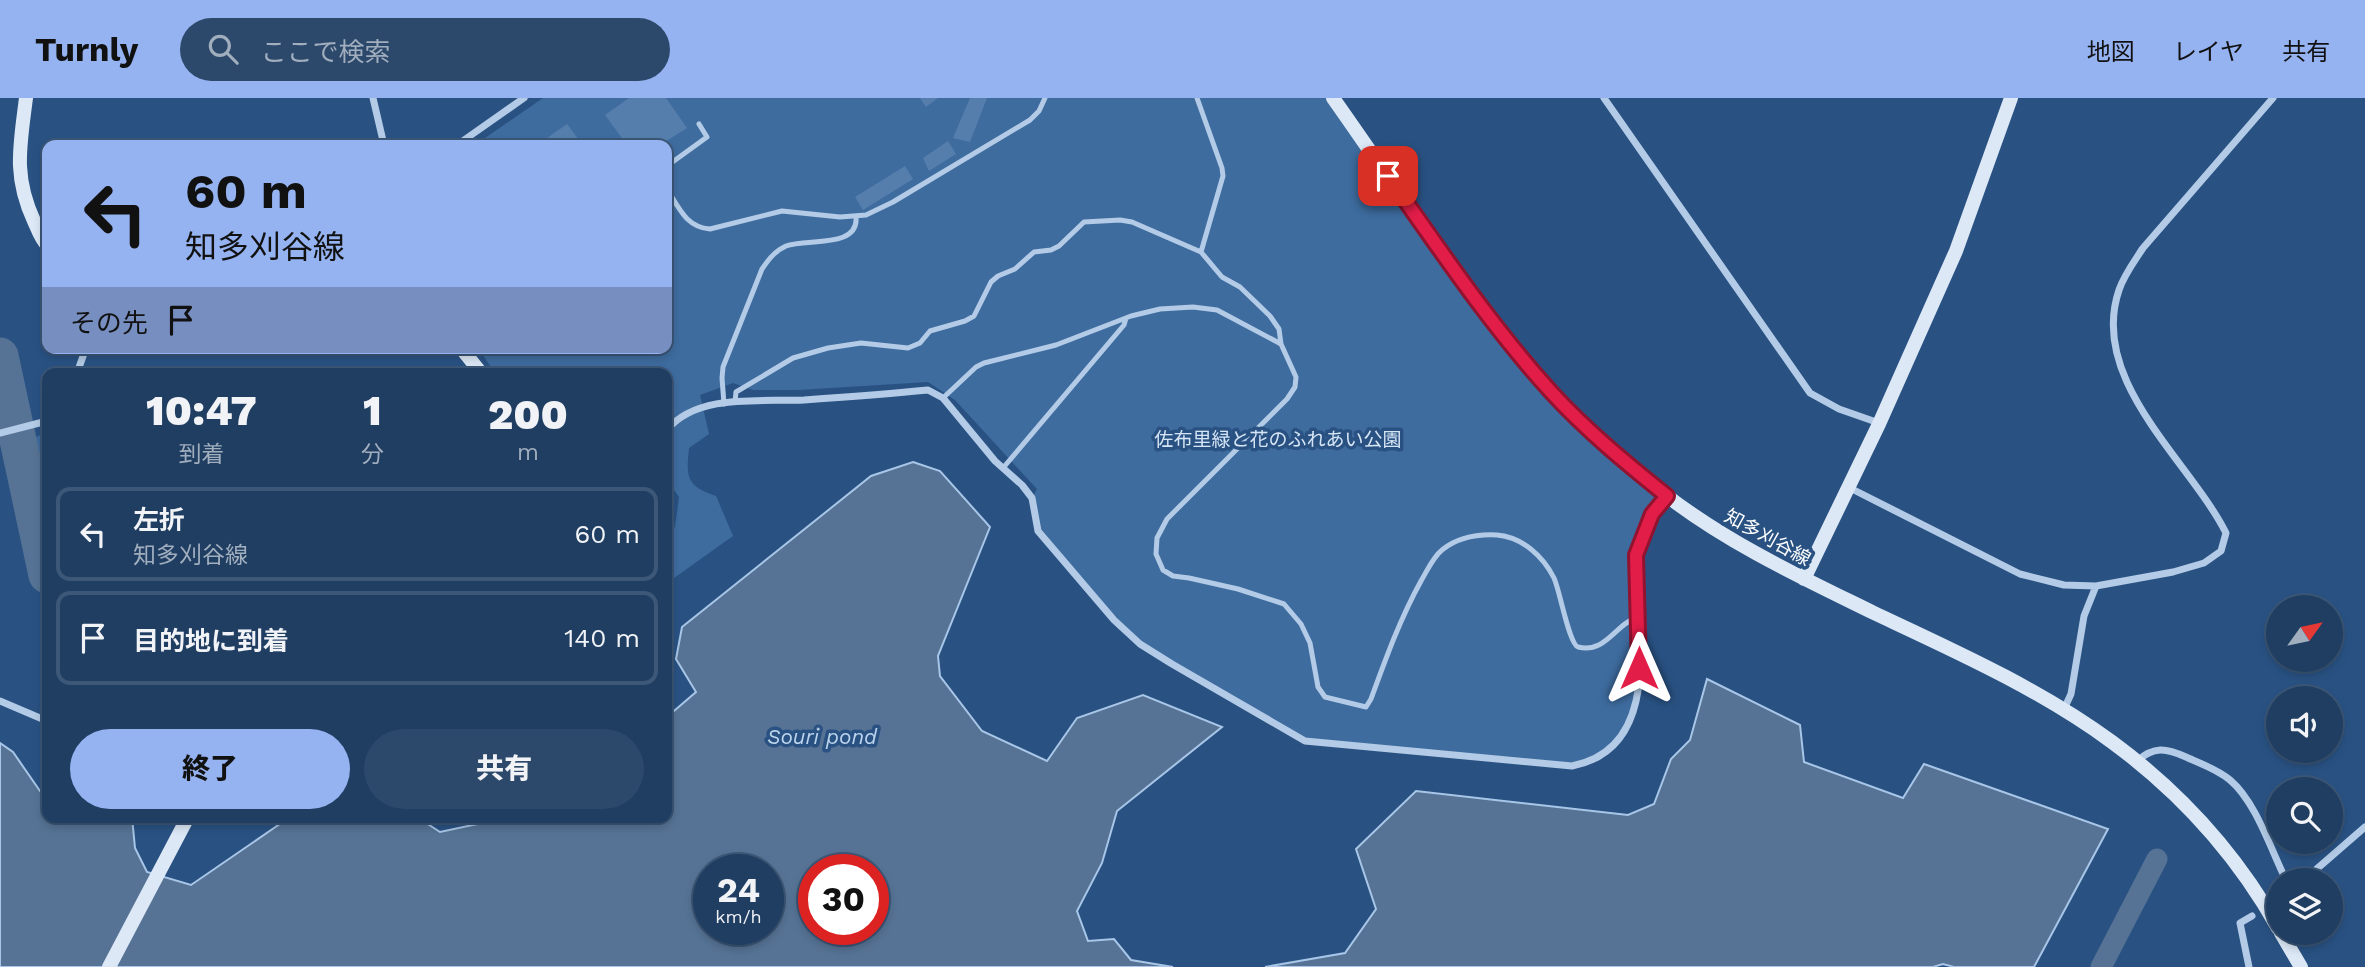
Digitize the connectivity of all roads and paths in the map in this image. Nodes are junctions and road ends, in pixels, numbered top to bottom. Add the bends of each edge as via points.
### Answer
1 (26, 98) edge
2 (373, 98) edge
3 (524, 98) edge
4 (1045, 98) edge
5 (1197, 98) edge
6 (1333, 98) edge
7 (1604, 98) edge
8 (2011, 98) edge
9 (2273, 98) edge
10 (699, 124) dead end
11 (383, 140) edge
12 (464, 140) edge
13 (672, 162) edge
14 (672, 196) edge
15 (856, 217) junction
16 (42, 235) edge
17 (1201, 252) junction
18 (1126, 318) junction
19 (1281, 344) junction
20 (943, 398) junction
21 (735, 402) junction
22 (724, 404) junction
23 (42, 422) edge
24 (672, 423) edge
25 (1880, 424) junction
26 (2, 432) edge
27 (1003, 468) junction
28 (1848, 487) junction
29 (1667, 496) junction
30 (1804, 579) junction
31 (2096, 586) junction
32 (1638, 618) junction
33 (0, 701) edge
34 (2063, 711) junction
35 (42, 719) edge
36 (2137, 761) junction
37 (185, 823) edge
38 (2365, 827) edge
39 (2280, 868) edge
40 (2318, 868) edge
41 (2266, 898) edge
42 (2252, 916) dead end
43 (2288, 945) edge
44 (109, 967) edge
45 (2249, 967) edge
46 (2301, 967) edge

1 - 16 street via 19,157 21,187
2 - 11 street
3 - 12 street
4 - 15 lane via 1030,120 893,202
5 - 17 lane via 1223,176
6 - 29 street, 知多刈谷線 via 1490,318 1552,393 1598,440
7 - 25 street via 1810,393
8 - 25 street via 1956,251
9 - 31 street via 2143,248 2118,291 2114,316 2114,343 2122,369 2170,454 2215,512 2225,533 2221,551 2204,563 2173,572
10 - 13 lane via 707,137
14 - 15 lane via 698,228 782,211
15 - 22 lane via 857,225 844,237 797,242 771,256 723,367
17 - 19 lane via 1270,316 1279,329
17 - 21 lane via 1132,222 1084,222 1059,246 1034,252 1015,269 998,276 974,316 965,321 930,331 908,348 862,343 793,358 736,392
18 - 19 lane via 1160,309 1217,310
18 - 20 lane via 1056,345 984,363
18 - 27 lane
19 - 32 lane via 1296,377 1295,387 1167,519 1157,538 1156,554 1163,570 1173,576 1284,604 1310,643 1318,687 1325,697 1366,707 1394,635 1429,567 1440,551 1463,537 1509,536 1542,560 1560,597 1569,636 1579,647 1604,643
20 - 21 street via 928,390
20 - 27 street
21 - 22 street
22 - 24 street via 694,410
23 - 26 street
25 - 28 street
27 - 32 street via 1032,498 1038,531 1140,644 1305,741 1572,766 1585,763 1601,756 1625,732 1639,695
28 - 30 street
28 - 31 street via 2020,573 2064,586
29 - 30 street, 知多刈谷線 via 1744,548
29 - 32 street via 1652,514 1636,555
30 - 34 street, 知多刈谷線
31 - 34 street via 2084,616 2071,694
33 - 35 street
34 - 36 street, 知多刈谷線
36 - 39 street via 2157,748 2167,749 2230,780 2256,816
36 - 41 street, 知多刈谷線 via 2202,822
37 - 44 street
38 - 40 street
42 - 45 street via 2240,923
43 - 46 street, 知多刈谷線

